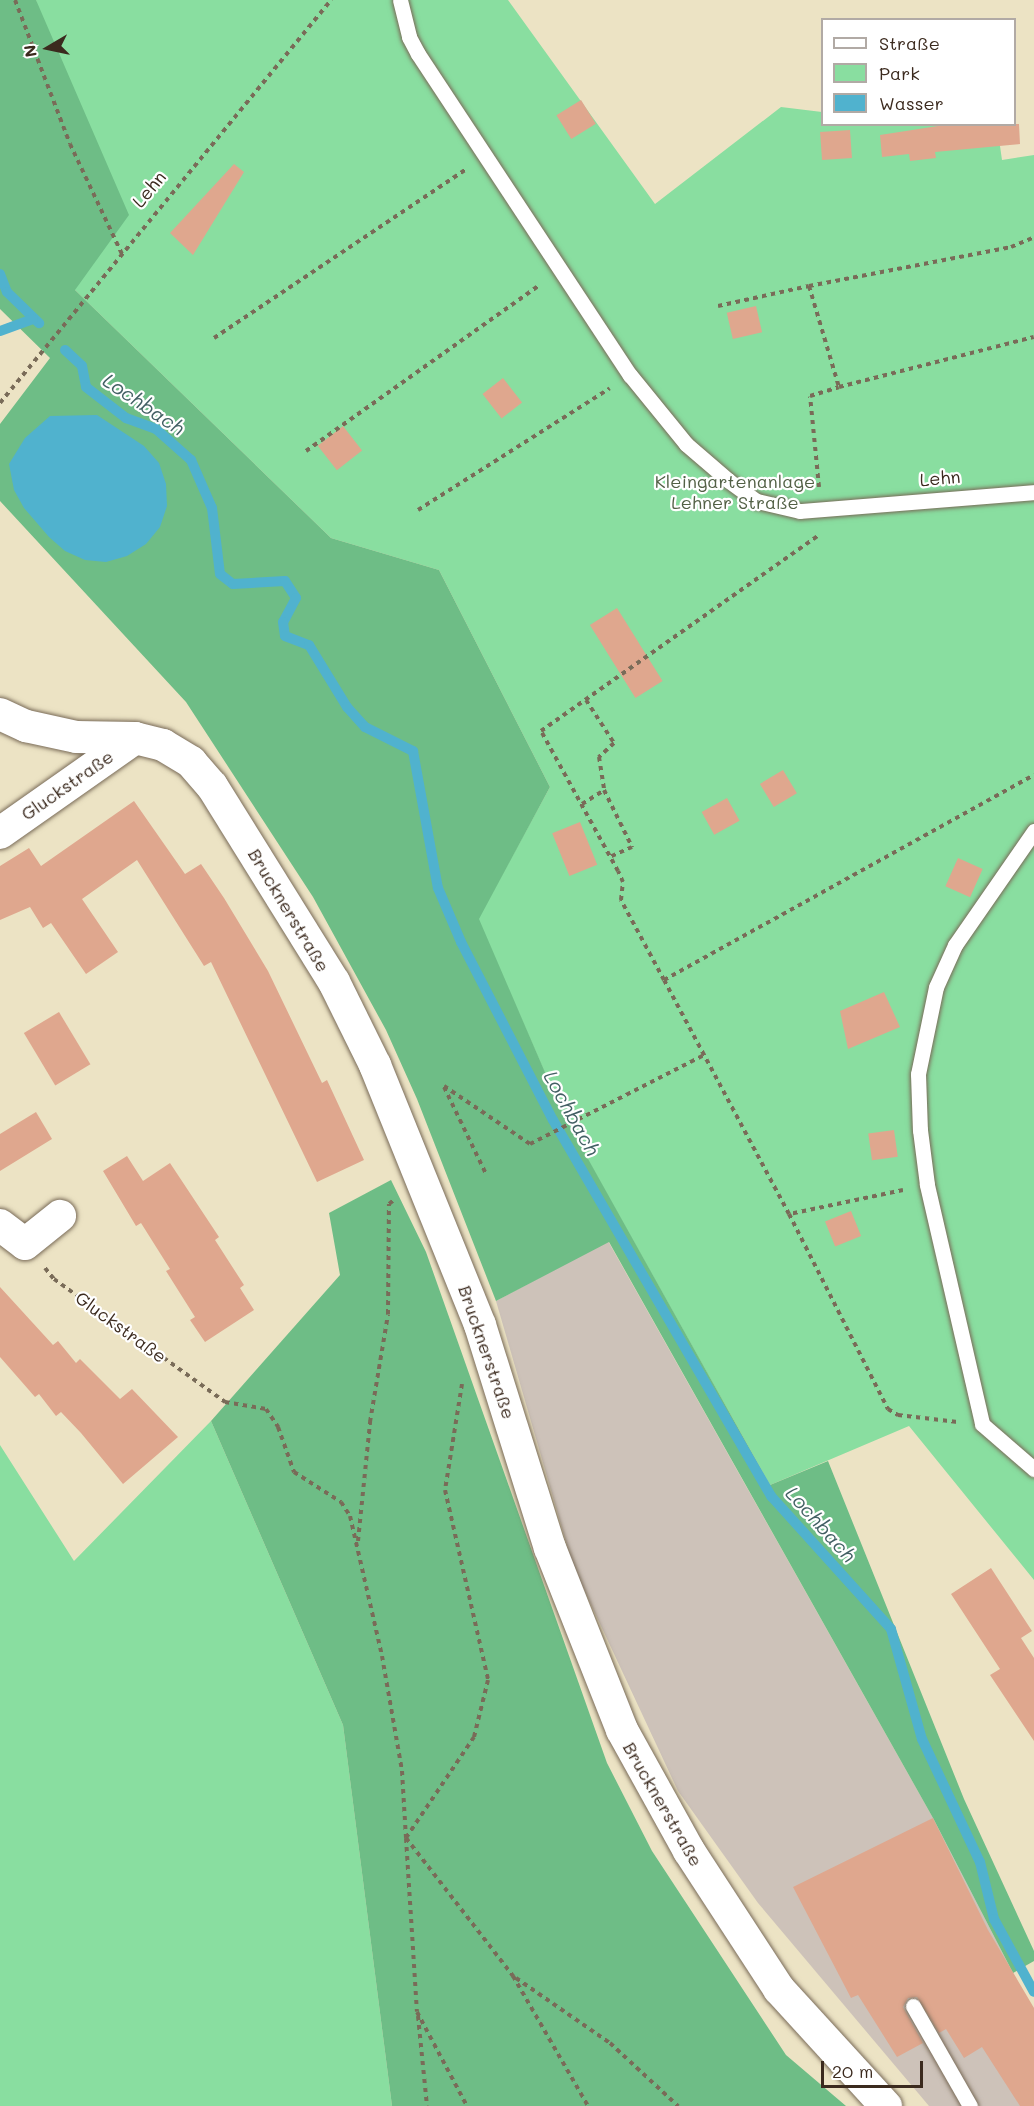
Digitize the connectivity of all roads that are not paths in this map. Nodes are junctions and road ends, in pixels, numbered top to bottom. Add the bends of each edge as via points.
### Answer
1 (400, 0) edge
2 (1034, 492) edge
3 (0, 714) edge
4 (135, 738) junction
5 (1034, 831) edge
6 (0, 833) edge
7 (60, 1216) dead end
8 (0, 1225) edge
9 (1034, 1469) edge
10 (913, 2006) dead end
11 (886, 2106) edge
12 (970, 2106) edge

1 - 2 lane, Lehn via 409,37 418,54 566,281 663,419 686,444 757,501 778,508 822,511
3 - 4 street, Brucknerstraße via 26,726 76,737
4 - 6 street, Gluckstraße
4 - 11 street, Brucknerstraße via 162,745 190,762 212,786 334,982 423,1176 480,1325 550,1548 622,1730 689,1851 779,1989
5 - 9 lane via 956,945 936,987 918,1074 927,1185 982,1425
7 - 8 street via 25,1244
10 - 12 lane

